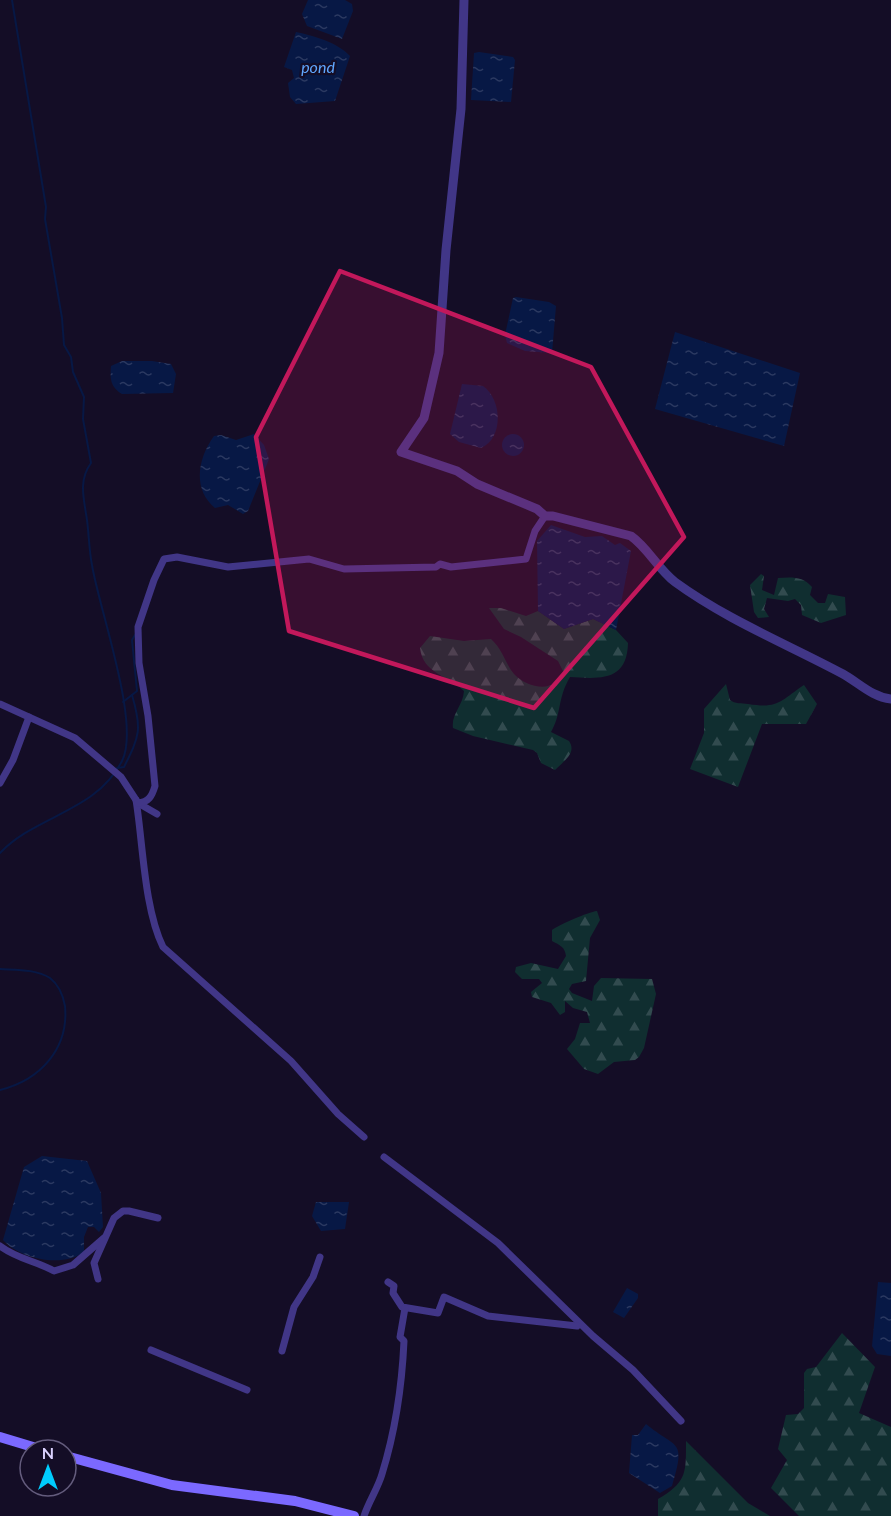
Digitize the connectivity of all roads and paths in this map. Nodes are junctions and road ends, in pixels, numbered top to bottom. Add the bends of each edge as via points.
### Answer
1 (464, 0) edge
2 (545, 516) junction
3 (891, 699) edge
4 (0, 704) edge
5 (29, 717) junction
6 (0, 783) edge
7 (137, 801) junction
8 (157, 813) dead end
9 (364, 1137) dead end
10 (384, 1157) dead end
11 (158, 1218) dead end
12 (104, 1238) junction
13 (0, 1246) edge
14 (320, 1257) dead end
15 (98, 1279) dead end
16 (388, 1282) dead end
17 (405, 1308) junction
18 (577, 1326) dead end
19 (151, 1350) dead end
20 (282, 1351) dead end
21 (247, 1390) dead end
22 (681, 1421) dead end
23 (0, 1437) edge
24 (18, 1442) edge
25 (78, 1459) edge
26 (354, 1516) edge
27 (364, 1516) edge

1 - 2 street via 460,123 439,353 424,418 401,452 458,471
2 - 3 street via 631,536 665,573 707,603 874,694
2 - 7 street via 535,531 526,559 451,567 440,564 344,569 309,559 228,567 177,557 164,559 138,627 140,674 155,786 145,802
4 - 5 street
5 - 6 street
5 - 7 street via 75,738 121,777
7 - 8 street
7 - 9 street via 153,914 163,947 291,1061
10 - 22 street via 498,1243 633,1370
11 - 12 street via 123,1211 114,1218
12 - 13 street via 73,1265 54,1271 13,1256
12 - 15 street via 94,1263
14 - 20 street via 313,1277 294,1307
16 - 17 street
17 - 18 street via 438,1313 444,1297 488,1316
17 - 27 street via 400,1337 404,1341 404,1360 391,1438 382,1475
19 - 21 street
23 - 24 main road
25 - 26 main road via 172,1485 295,1501

